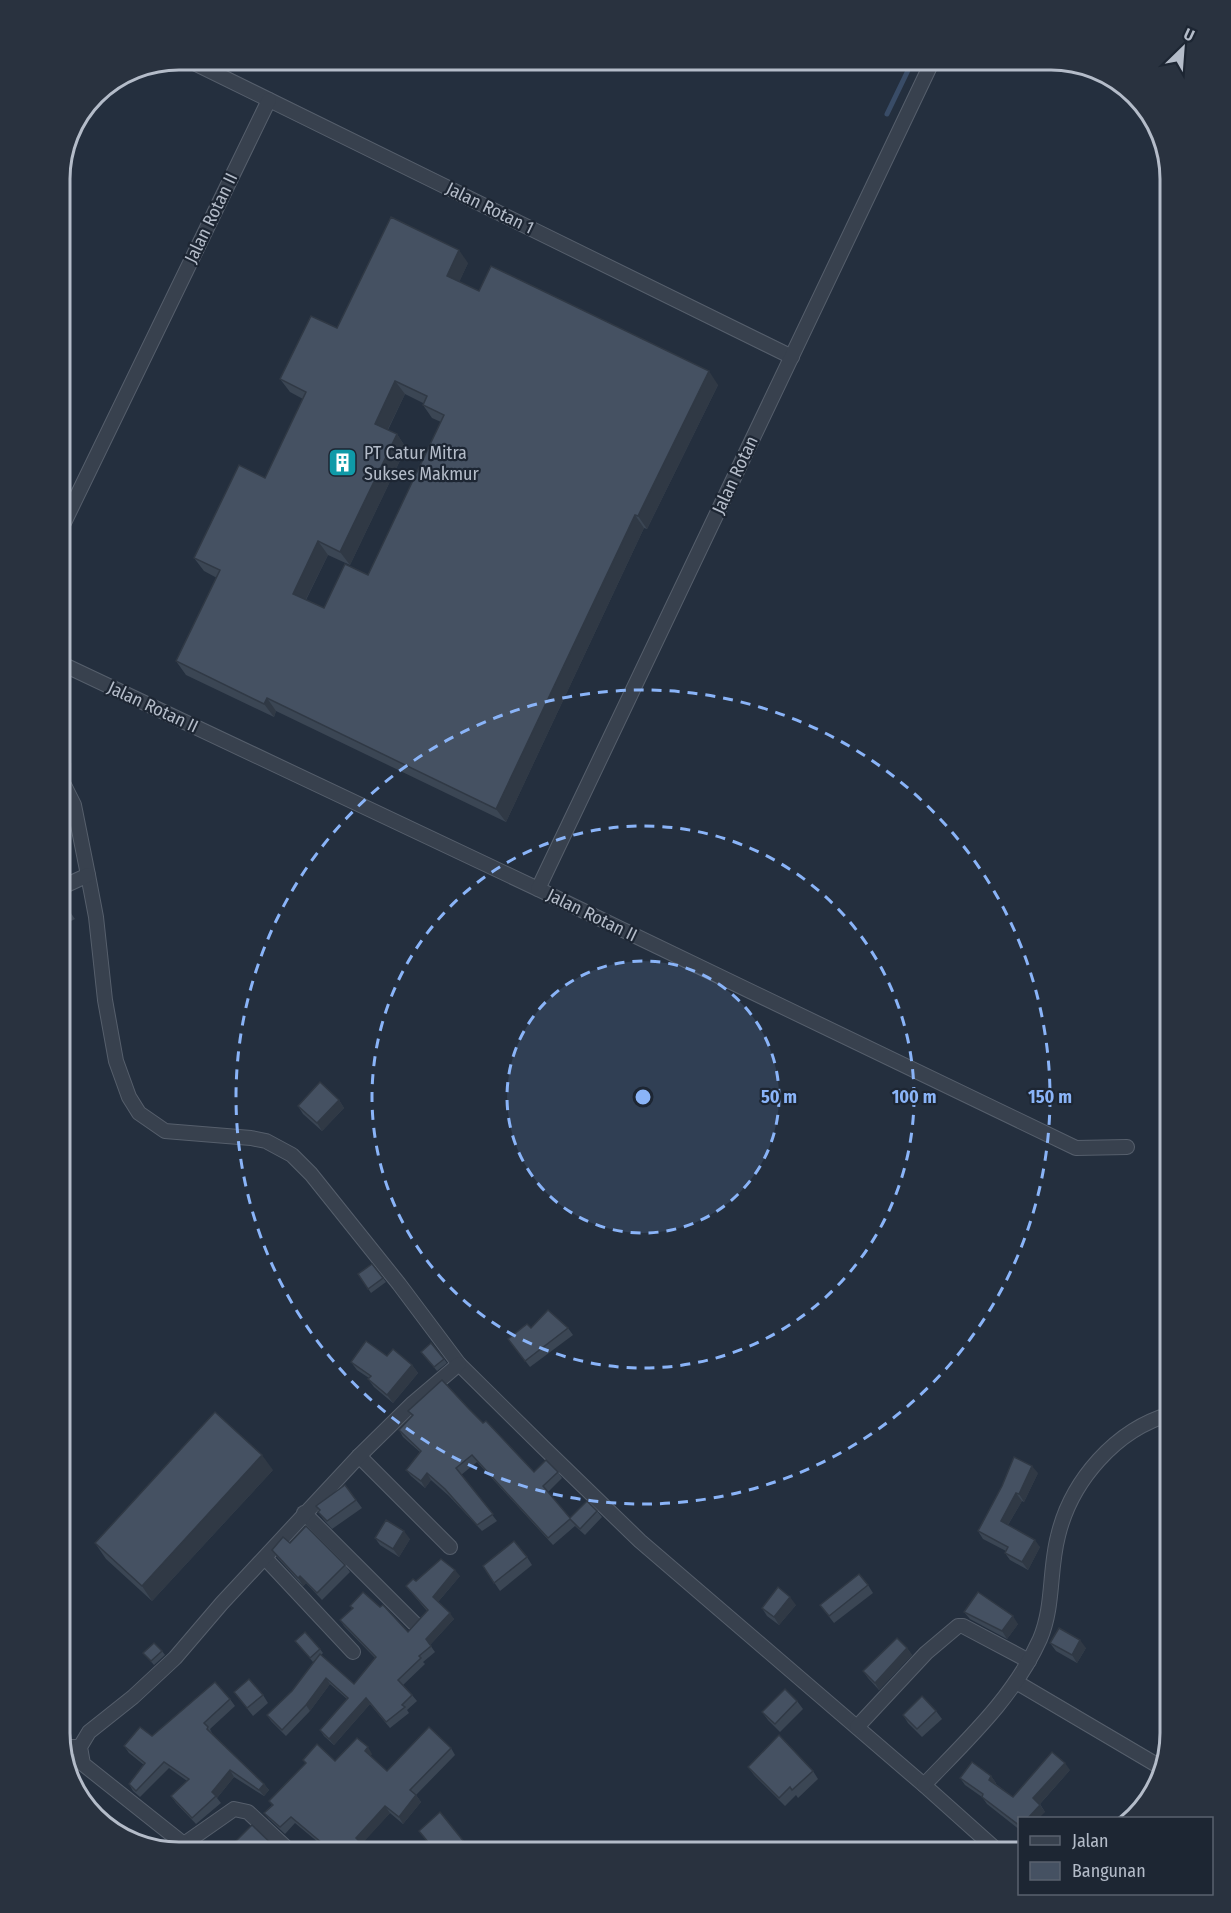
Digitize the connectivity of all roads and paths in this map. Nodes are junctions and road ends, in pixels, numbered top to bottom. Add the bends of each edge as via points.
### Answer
1 (210, 71) edge
2 (928, 71) edge
3 (269, 100) junction
4 (792, 357) junction
5 (71, 509) edge
6 (71, 668) edge
7 (71, 796) edge
8 (88, 875) junction
9 (71, 883) edge
10 (538, 890) junction
11 (1127, 1147) dead end
12 (459, 1364) junction
13 (1160, 1418) edge
14 (359, 1456) junction
15 (304, 1513) junction
16 (450, 1547) dead end
17 (265, 1558) junction
18 (414, 1623) edge
19 (353, 1652) dead end
20 (1029, 1661) junction
21 (1017, 1682) junction
22 (857, 1727) junction
23 (80, 1747) junction
24 (71, 1748) edge
25 (1156, 1764) edge
26 (924, 1785) junction
27 (181, 1842) edge
28 (196, 1842) edge
29 (280, 1842) edge
30 (988, 1842) edge

1 - 3 street, Jalan Rotan 1
2 - 4 street, Jalan Rotan
3 - 4 street, Jalan Rotan 1
3 - 5 street, Jalan Rotan II
4 - 10 street, Jalan Rotan
6 - 10 street, Jalan Rotan II
7 - 8 street
8 - 9 street
8 - 12 street via 116,1061 139,1113 165,1131 251,1138 292,1155 399,1284
10 - 11 street, Jalan Rotan II via 1076,1148
12 - 14 street
12 - 22 street via 640,1541
13 - 20 street via 1138,1427 1116,1443 1094,1465 1066,1510 1058,1536 1046,1622
14 - 15 street
14 - 16 street
15 - 17 street
15 - 18 street
17 - 19 street
17 - 23 street via 175,1658 89,1732
20 - 21 street
20 - 22 street via 958,1626 926,1653
21 - 25 street
21 - 26 street via 971,1738
22 - 26 street
23 - 24 street
23 - 27 street via 83,1764
26 - 30 street
28 - 29 street via 234,1809 242,1809

